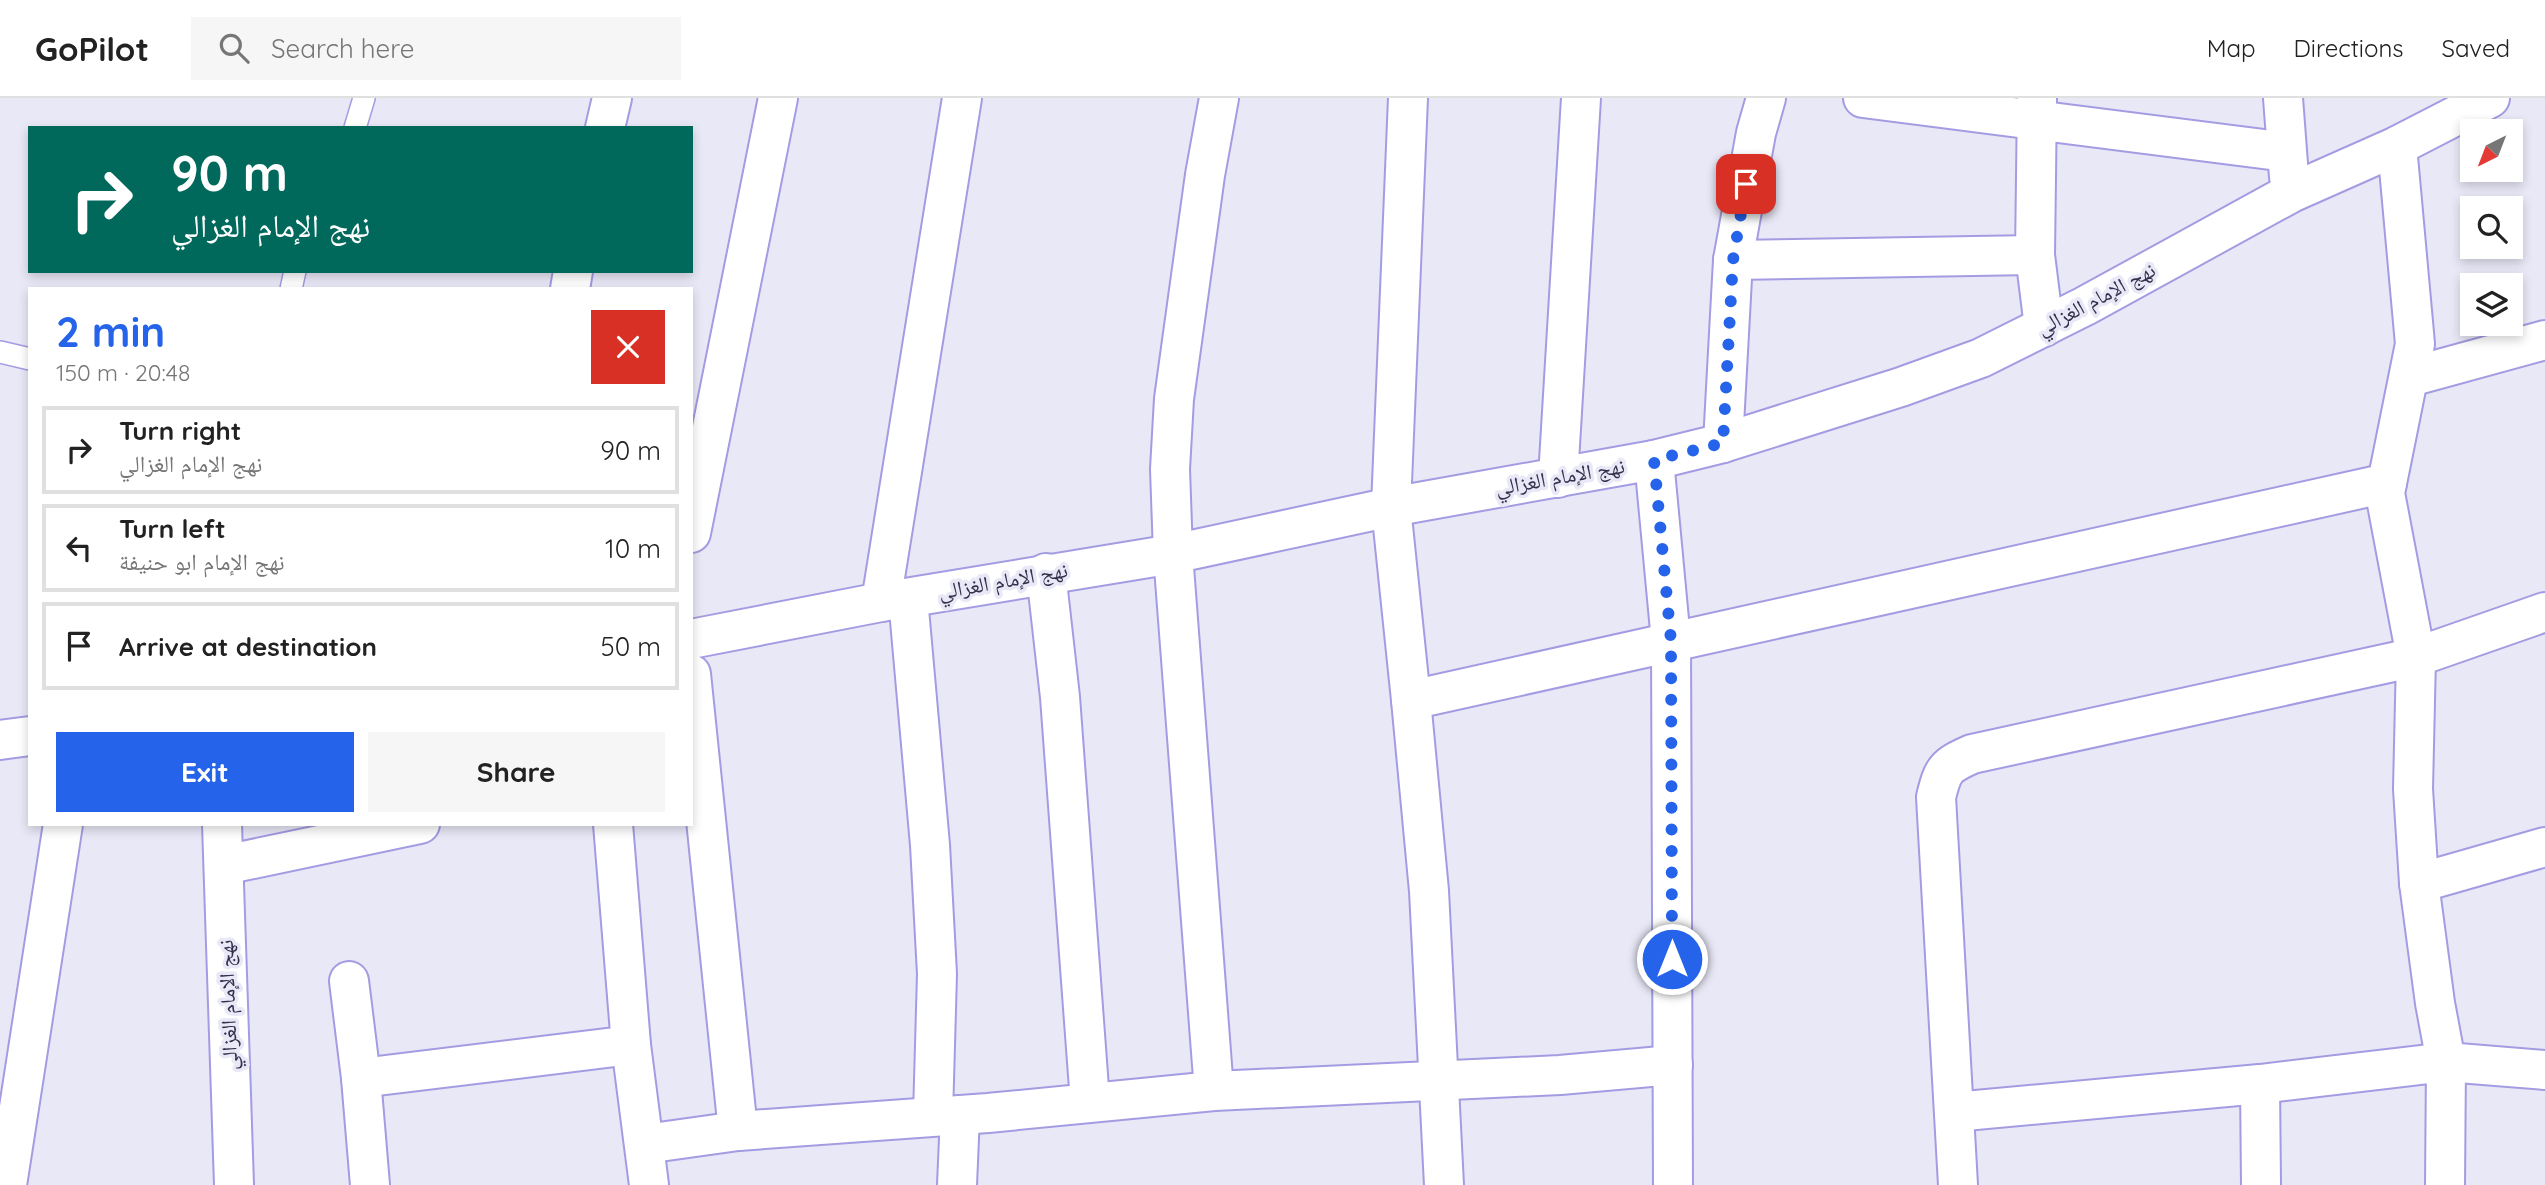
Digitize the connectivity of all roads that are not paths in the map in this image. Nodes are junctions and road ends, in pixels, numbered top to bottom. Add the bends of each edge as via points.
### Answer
1 (364, 98) edge
2 (612, 98) edge
3 (778, 98) edge
4 (962, 98) edge
5 (1219, 98) edge
6 (1408, 98) edge
7 (1581, 98) edge
8 (1766, 98) edge
9 (1863, 98) edge
10 (2283, 98) edge
11 (2489, 98) edge
12 (2037, 110) edge
13 (356, 126) edge
14 (606, 126) edge
15 (2397, 146) junction
16 (2286, 152) junction
17 (2291, 193) junction
18 (2035, 254) junction
19 (1733, 260) junction
20 (2044, 327) junction
21 (2545, 340) edge
22 (0, 352) edge
23 (28, 359) edge
24 (2410, 377) junction
25 (1723, 443) junction
26 (1654, 460) junction
27 (1558, 478) junction
28 (2387, 482) junction
29 (1391, 507) junction
30 (693, 523) edge
31 (1173, 554) junction
32 (1046, 573) junction
33 (895, 600) junction
34 (2545, 612) edge
35 (693, 639) edge
36 (1671, 641) junction
37 (2416, 657) junction
38 (693, 693) edge
39 (1411, 700) junction
40 (28, 736) edge
41 (0, 740) edge
42 (63, 826) edge
43 (222, 826) edge
44 (410, 826) edge
45 (613, 826) edge
46 (2545, 847) edge
47 (224, 865) junction
48 (2419, 883) junction
49 (349, 981) dead end
50 (631, 1045) junction
51 (2446, 1062) junction
52 (1672, 1065) junction
53 (2545, 1070) edge
54 (361, 1078) junction
55 (1439, 1080) junction
56 (2260, 1084) junction
57 (1214, 1091) junction
58 (1090, 1102) junction
59 (1954, 1112) junction
60 (947, 1115) junction
61 (738, 1132) junction
62 (645, 1144) junction
63 (7, 1185) edge
64 (234, 1185) edge
65 (370, 1185) edge
66 (649, 1185) edge
67 (957, 1185) edge
68 (1444, 1185) edge
69 (1673, 1185) edge
70 (1958, 1185) edge
71 (2261, 1185) edge
72 (2445, 1185) edge

1 - 13 lane
2 - 14 street
3 - 30 street
4 - 33 street
5 - 31 street via 1174,400 1170,469
6 - 29 street
7 - 27 street
8 - 19 street
9 - 12 street
10 - 16 street
11 - 15 street, نهج الإمام الغزالي
12 - 16 street
12 - 18 street
15 - 17 street, نهج الإمام الغزالي
15 - 24 street via 2415,331
16 - 17 street
17 - 20 street, نهج الإمام الغزالي
18 - 19 street
18 - 20 street
19 - 25 street
20 - 25 street, نهج الإمام الغزالي via 1924,379
21 - 24 street
22 - 23 lane
24 - 28 street
25 - 26 street, نهج الإمام الغزالي
26 - 27 street, نهج الإمام الغزالي
26 - 36 street
27 - 29 street, نهج الإمام الغزالي
28 - 36 street
28 - 37 street via 2386,501
29 - 31 street, نهج الإمام الغزالي
29 - 39 street
31 - 32 street, نهج الإمام الغزالي
31 - 57 street
32 - 33 street, نهج الإمام الغزالي
32 - 58 street via 1060,697
33 - 35 street, نهج الإمام الغزالي
33 - 60 street via 930,845
34 - 37 street
36 - 39 street
36 - 52 street
37 - 48 street via 2413,789
37 - 59 street via 1972,754 1954,762 1942,774 1936,797
38 - 61 street
39 - 55 street via 1429,891
40 - 41 street
42 - 63 street
43 - 47 street, نهج الإمام الغزالي
44 - 47 street
45 - 50 street
46 - 48 street
47 - 64 street, نهج الإمام الغزالي
48 - 51 street
49 - 54 street
50 - 54 street
50 - 62 street
51 - 53 street
51 - 56 street
51 - 72 street
52 - 55 street
52 - 69 street
54 - 65 street
55 - 57 street
55 - 68 street
56 - 59 street
56 - 71 street
57 - 58 street
58 - 60 street
59 - 70 street
60 - 61 street
60 - 67 street
61 - 62 street
62 - 66 street

